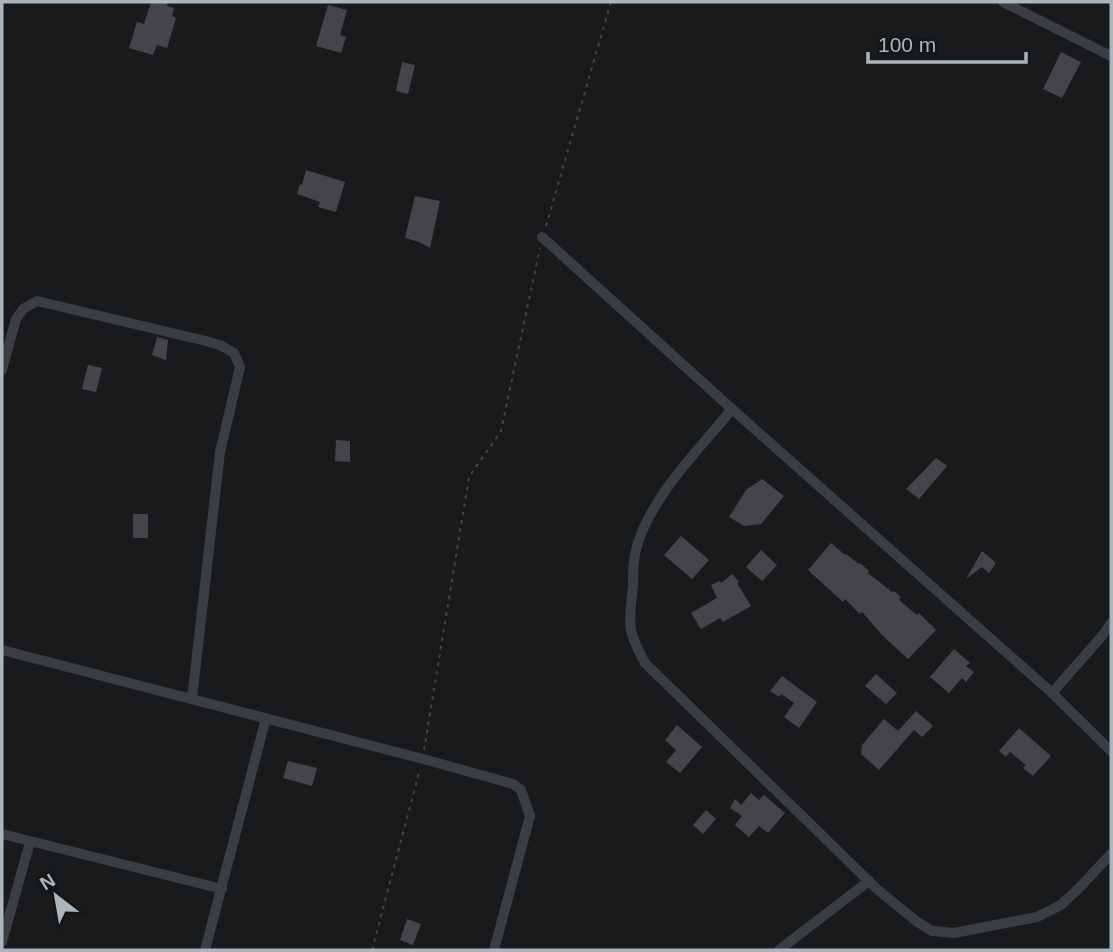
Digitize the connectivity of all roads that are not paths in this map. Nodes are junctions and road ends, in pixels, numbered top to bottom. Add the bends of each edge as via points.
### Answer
1 (1003, 2) edge
2 (1111, 56) edge
3 (542, 237) road end
4 (2, 370) edge
5 (732, 409) junction
6 (1111, 623) edge
7 (2, 650) edge
8 (1052, 693) junction
9 (192, 699) junction
10 (266, 718) junction
11 (1111, 751) edge
12 (2, 835) edge
13 (30, 842) junction
14 (1111, 853) edge
15 (869, 881) junction
16 (222, 889) junction
17 (2, 942) edge
18 (205, 950) edge
19 (495, 950) edge
20 (779, 950) edge

1 - 2 street
3 - 5 street
4 - 9 street via 16,319 37,301 205,341 234,353 240,367 220,452
5 - 8 street
5 - 15 street via 658,499 649,517 635,554 629,625 645,663
6 - 8 street
7 - 9 street
8 - 11 street
9 - 10 street
10 - 16 street
10 - 19 street via 513,784 521,790 530,816
12 - 13 street
13 - 16 street
13 - 17 street
14 - 15 street via 1061,905 1037,917 954,933 932,930 916,921
15 - 20 street
16 - 18 street

